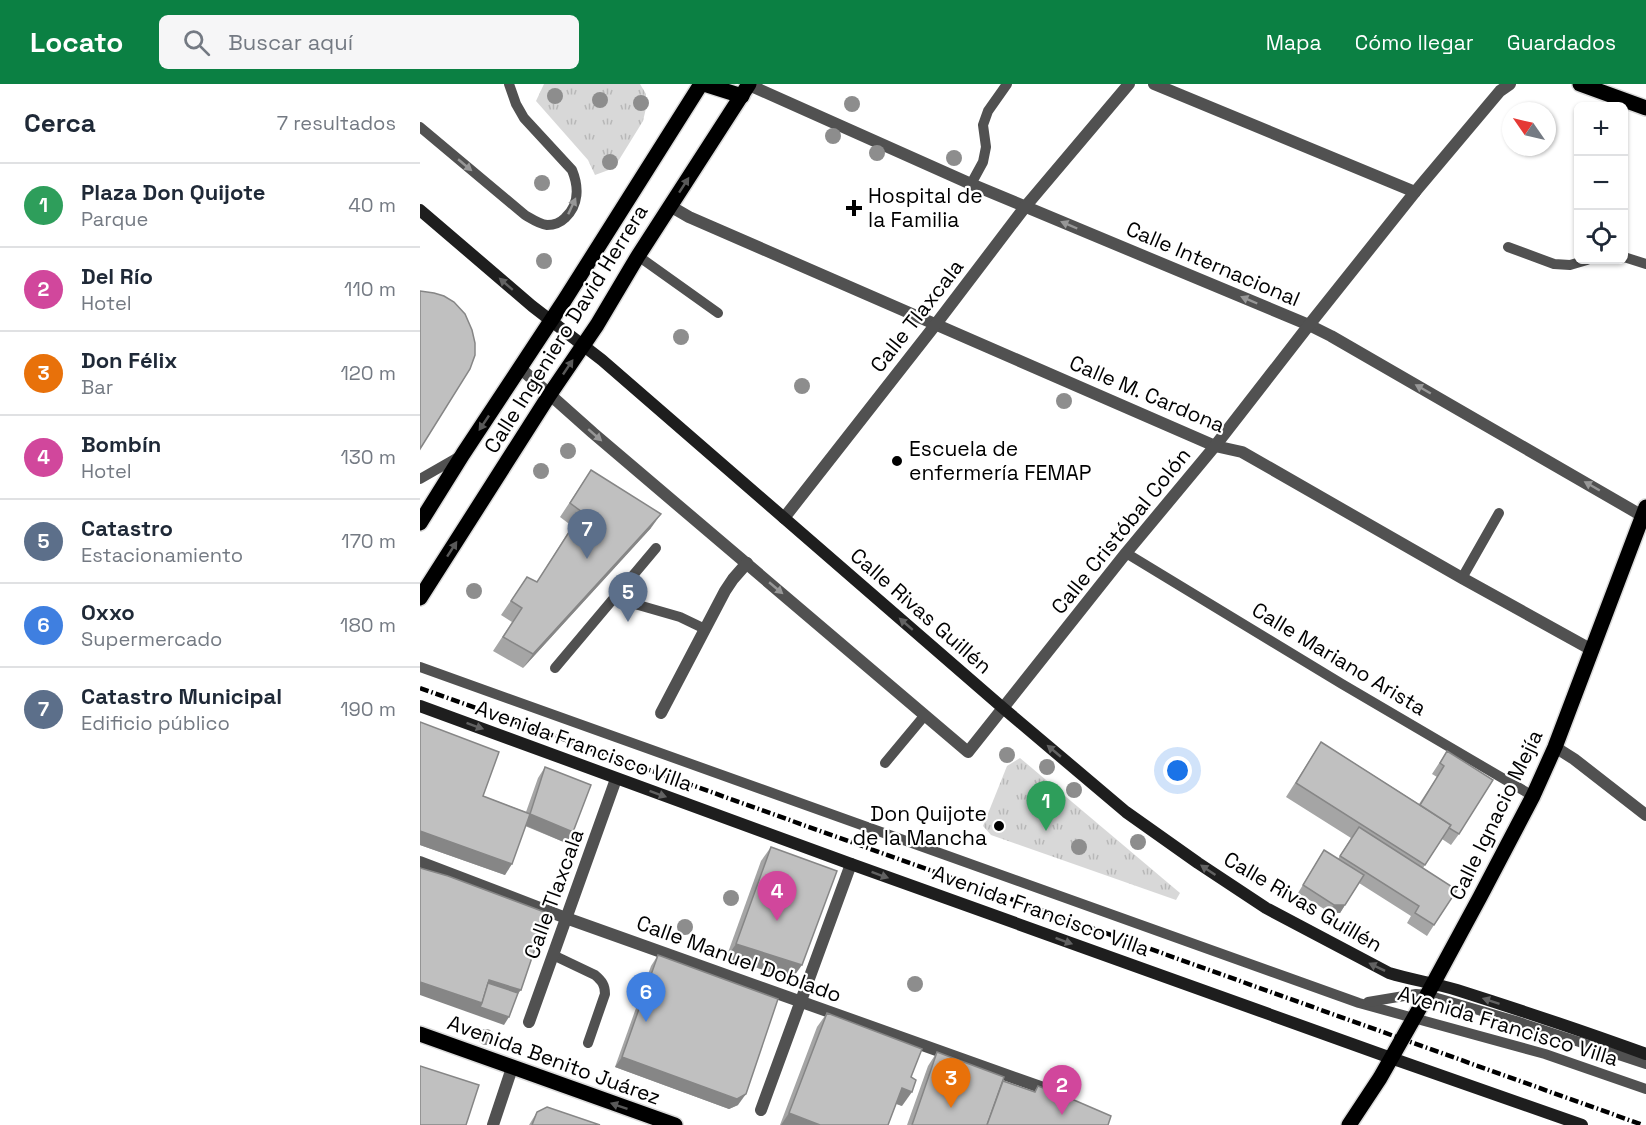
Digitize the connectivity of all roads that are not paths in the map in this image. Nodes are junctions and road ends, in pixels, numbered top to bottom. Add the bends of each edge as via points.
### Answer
1 (509, 84) edge
2 (703, 84) edge
3 (1007, 84) edge
4 (1129, 84) edge
5 (1154, 84) edge
6 (1510, 84) edge
7 (1580, 84) edge
8 (747, 87) edge
9 (1646, 108) edge
10 (420, 127) edge
11 (971, 184) junction
12 (1415, 192) junction
13 (670, 206) junction
14 (1025, 207) junction
15 (420, 210) edge
16 (1508, 247) dead end
17 (638, 256) junction
18 (1628, 259) edge
19 (1574, 264) edge
20 (1646, 264) edge
21 (718, 313) dead end
22 (550, 321) junction
23 (936, 324) junction
24 (1309, 325) junction
25 (582, 346) junction
26 (520, 368) junction
27 (550, 394) junction
28 (1215, 446) junction
29 (463, 454) junction
30 (420, 479) edge
31 (1499, 513) dead end
32 (1645, 513) edge
33 (784, 518) junction
34 (420, 523) edge
35 (656, 548) dead end
36 (1126, 554) junction
37 (747, 563) junction
38 (1462, 578) junction
39 (420, 598) edge
40 (614, 598) junction
41 (705, 629) junction
42 (1592, 650) junction
43 (420, 667) edge
44 (555, 668) dead end
45 (420, 706) edge
46 (1003, 708) junction
47 (661, 713) dead end
48 (926, 715) junction
49 (1555, 747) junction
50 (885, 763) dead end
51 (616, 779) junction
52 (1533, 796) junction
53 (1646, 815) edge
54 (420, 862) edge
55 (851, 864) junction
56 (566, 918) junction
57 (553, 956) junction
58 (1430, 989) junction
59 (800, 1002) junction
60 (1359, 1003) junction
61 (1414, 1017) junction
62 (530, 1022) dead end
63 (420, 1034) edge
64 (588, 1043) dead end
65 (1646, 1054) edge
66 (1391, 1058) junction
67 (1646, 1064) edge
68 (512, 1068) junction
69 (1046, 1089) edge
70 (1646, 1089) edge
71 (761, 1110) dead end
72 (1576, 1124) edge
73 (493, 1125) edge
74 (675, 1125) edge
75 (1349, 1125) edge

10 -> 1 lane via 525,215 538,223 560,222 571,212 576,200 576,180 572,170 524,118
2 - 8 main road
2 - 22 main road, Calle Ingeniero David Herrera
3 - 11 lane via 988,111 983,125 983,162
4 - 14 street, Calle Tlaxcala
5 - 12 street
6 - 12 street, Calle Cristóbal Colón
7 - 9 main road
8 - 11 street, Calle Internacional
13 -> 8 main road, Calle Ingeniero David Herrera
11 - 14 street, Calle Internacional
12 - 24 street, Calle Cristóbal Colón
13 - 17 main road, Calle Ingeniero David Herrera
13 - 23 street, Calle M. Cardona
14 - 23 street, Calle Tlaxcala
24 -> 14 street, Calle Internacional
22 -> 15 main road, Calle Rivas Guillén
16 - 19 lane via 1554,264
17 - 21 lane
17 - 25 main road, Calle Ingeniero David Herrera
18 - 20 lane
22 - 25 main road, Calle Rivas Guillén
22 - 26 main road, Calle Ingeniero David Herrera
23 - 28 street, Calle M. Cardona
23 - 33 street, Calle Tlaxcala
24 - 28 street, Calle Cristóbal Colón
32 -> 24 street, Calle Internacional
27 -> 25 main road, Calle Ingeniero David Herrera
25 - 33 main road, Calle Rivas Guillén
26 - 27 street
26 -> 29 main road, Calle Ingeniero David Herrera
27 -> 37 street
39 -> 27 main road, Calle Ingeniero David Herrera
28 - 36 street, Calle Cristóbal Colón
28 - 38 street, Calle M. Cardona via 1242,452
29 - 30 lane
29 - 34 main road, Calle Ingeniero David Herrera
31 - 38 lane
32 - 42 main road, Calle Ignacio Mejía
46 -> 33 main road, Calle Rivas Guillén
35 - 40 lane
36 - 46 street, Calle Cristóbal Colón
36 - 52 lane, Calle Mariano Arista
37 - 41 street via 729,585
37 -> 48 street
38 - 42 street, Calle M. Cardona
40 - 41 lane via 680,617
40 - 44 lane
41 - 47 street
42 - 49 main road, Calle Ignacio Mejía
43 - 60 lane, Avenida Francisco Villa
45 -> 51 main road, Avenida Francisco Villa
46 - 48 street, Calle Cristóbal Colón via 968,752
58 -> 46 main road, Calle Rivas Guillén via 1381,970 1258,903 1198,864 1126,812
48 - 50 lane
49 - 52 main road, Calle Ignacio Mejía
49 - 53 street
51 -> 55 main road, Avenida Francisco Villa
51 - 56 street, Calle Tlaxcala
52 - 58 main road, Calle Ignacio Mejía
54 - 56 street, Calle Manuel Doblado
55 - 59 street
55 -> 66 main road, Avenida Francisco Villa
56 - 57 street, Calle Tlaxcala
56 - 59 street, Calle Manuel Doblado
57 - 62 street, Calle Tlaxcala
57 - 64 lane via 595,975 605,987
58 - 60 lane, Avenida Francisco Villa
58 - 61 main road, Calle Ignacio Mejía
65 -> 58 main road, Avenida Francisco Villa via 1566,1025
58 - 67 lane, Avenida Francisco Villa
59 - 69 street, Calle Manuel Doblado
59 - 71 street
60 - 61 lane, Avenida Francisco Villa
61 - 66 main road, Calle Ignacio Mejía
61 - 70 lane, Avenida Francisco Villa via 1545,1054
63 - 68 main road, Avenida Benito Juárez
66 - 72 main road, Avenida Francisco Villa
66 - 75 main road, Calle Ignacio Mejía
68 - 73 street
74 -> 68 main road, Avenida Benito Juárez

